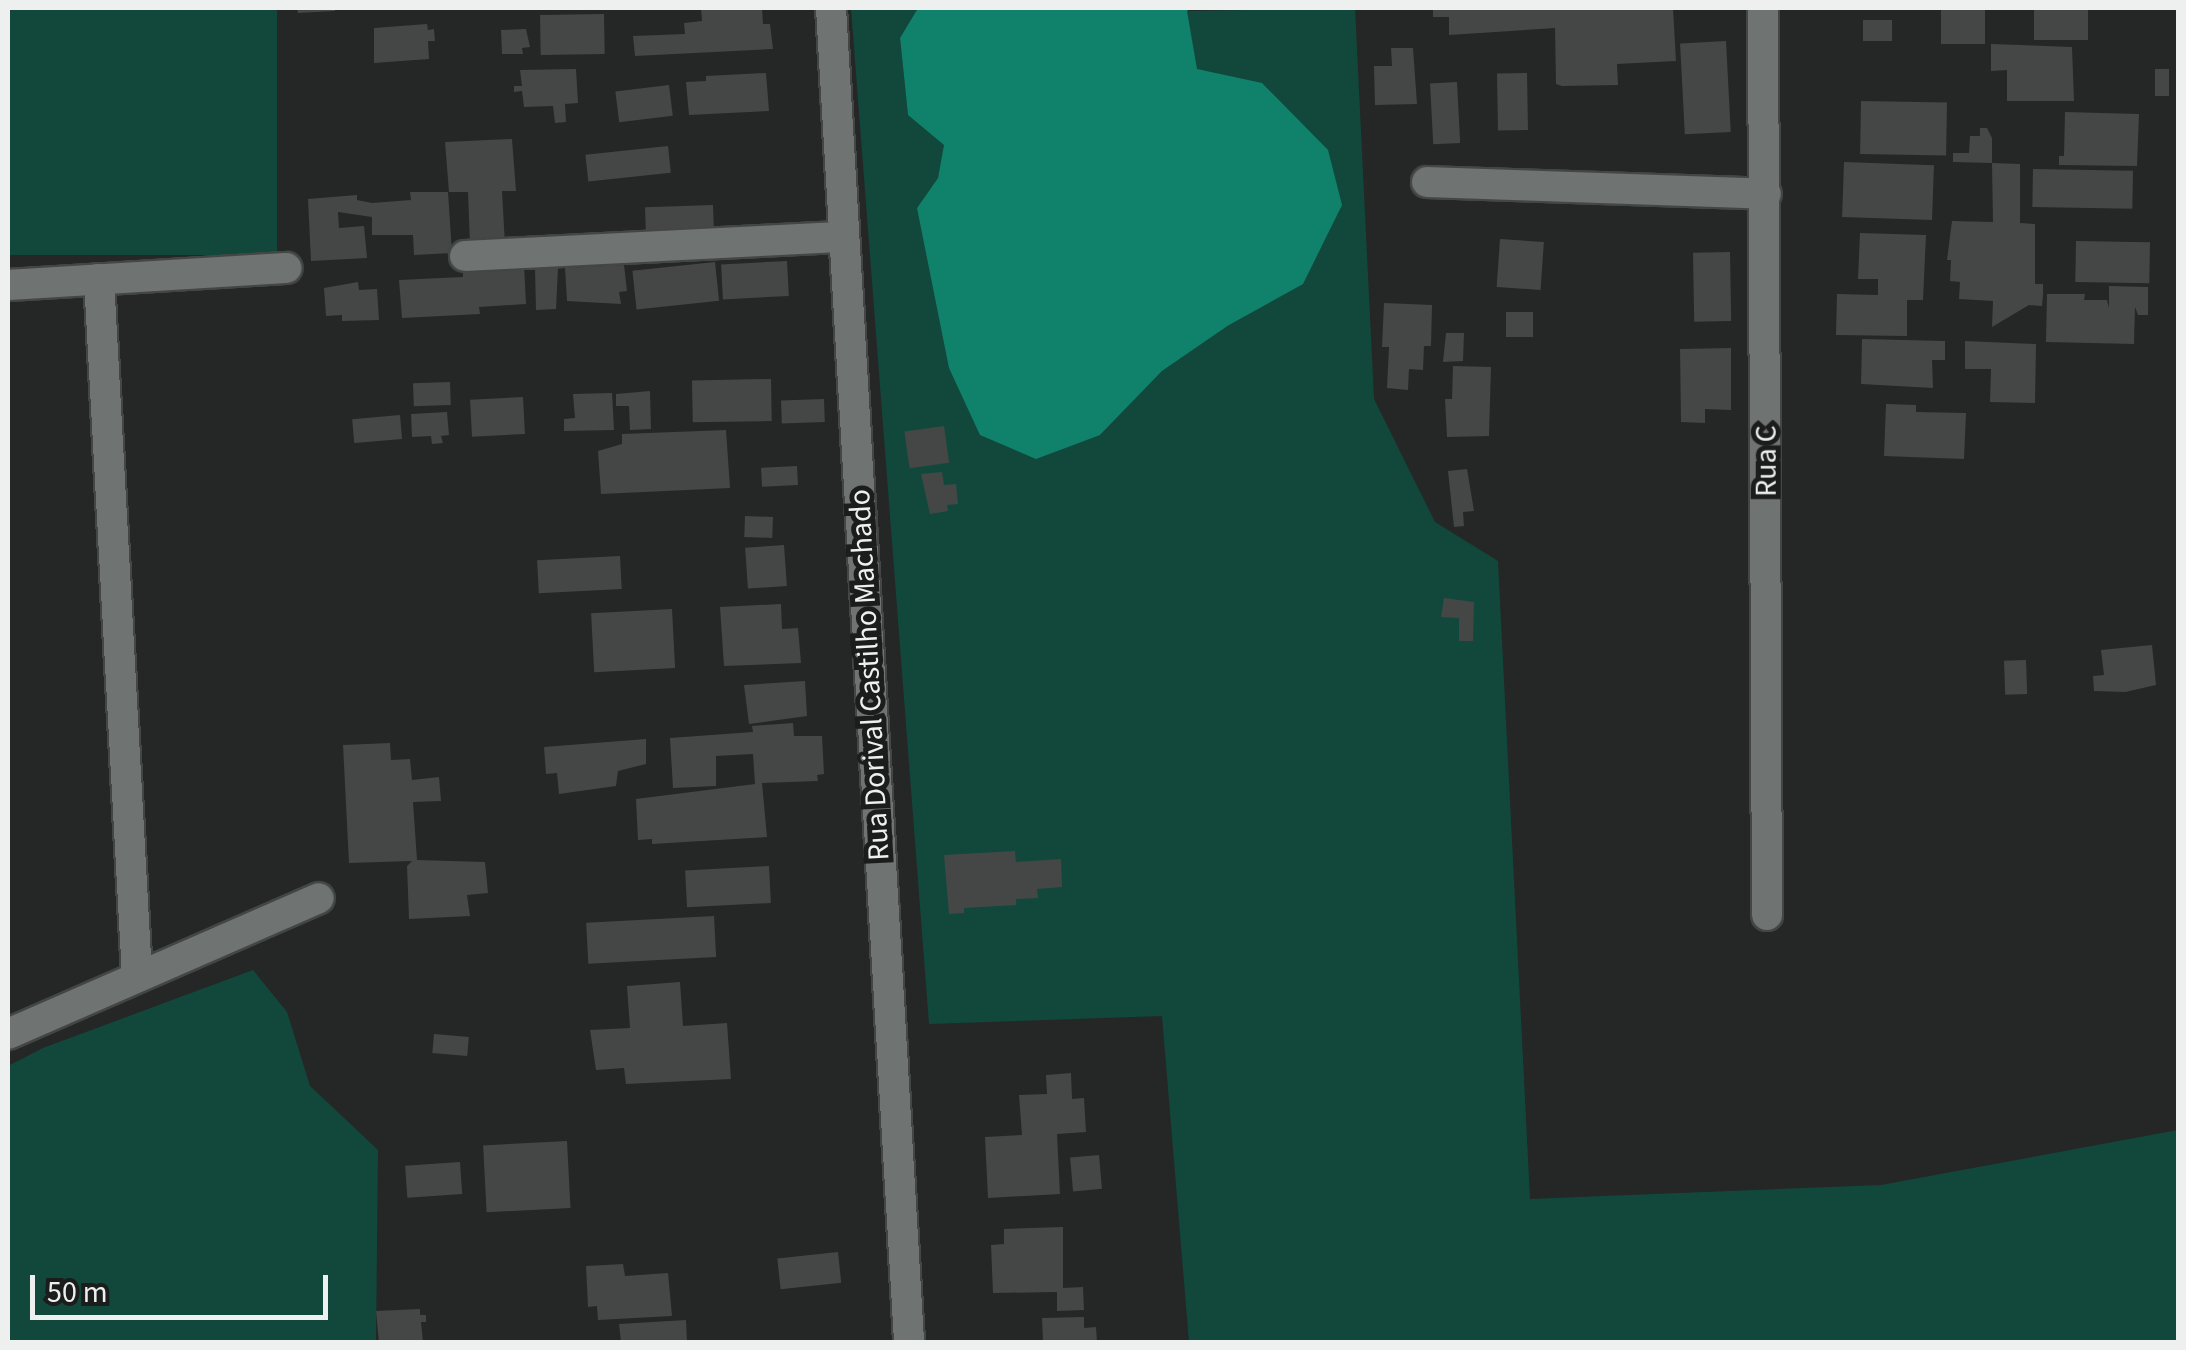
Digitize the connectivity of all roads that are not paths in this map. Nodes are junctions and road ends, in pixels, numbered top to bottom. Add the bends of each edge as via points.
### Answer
1 (830, 8) edge
2 (1763, 8) edge
3 (1428, 182) dead end
4 (1766, 194) junction
5 (844, 236) junction
6 (465, 256) dead end
7 (286, 268) dead end
8 (99, 280) junction
9 (8, 285) edge
10 (319, 898) dead end
11 (1768, 915) dead end
12 (137, 976) junction
13 (8, 1034) edge
14 (909, 1342) edge

1 - 5 street, Rua Dorival Castilho Machado
2 - 4 street, Rua C
3 - 4 street
4 - 11 street, Rua C
5 - 6 street
5 - 14 street, Rua Dorival Castilho Machado
7 - 8 street
8 - 9 street
8 - 12 street
10 - 12 street
12 - 13 street

